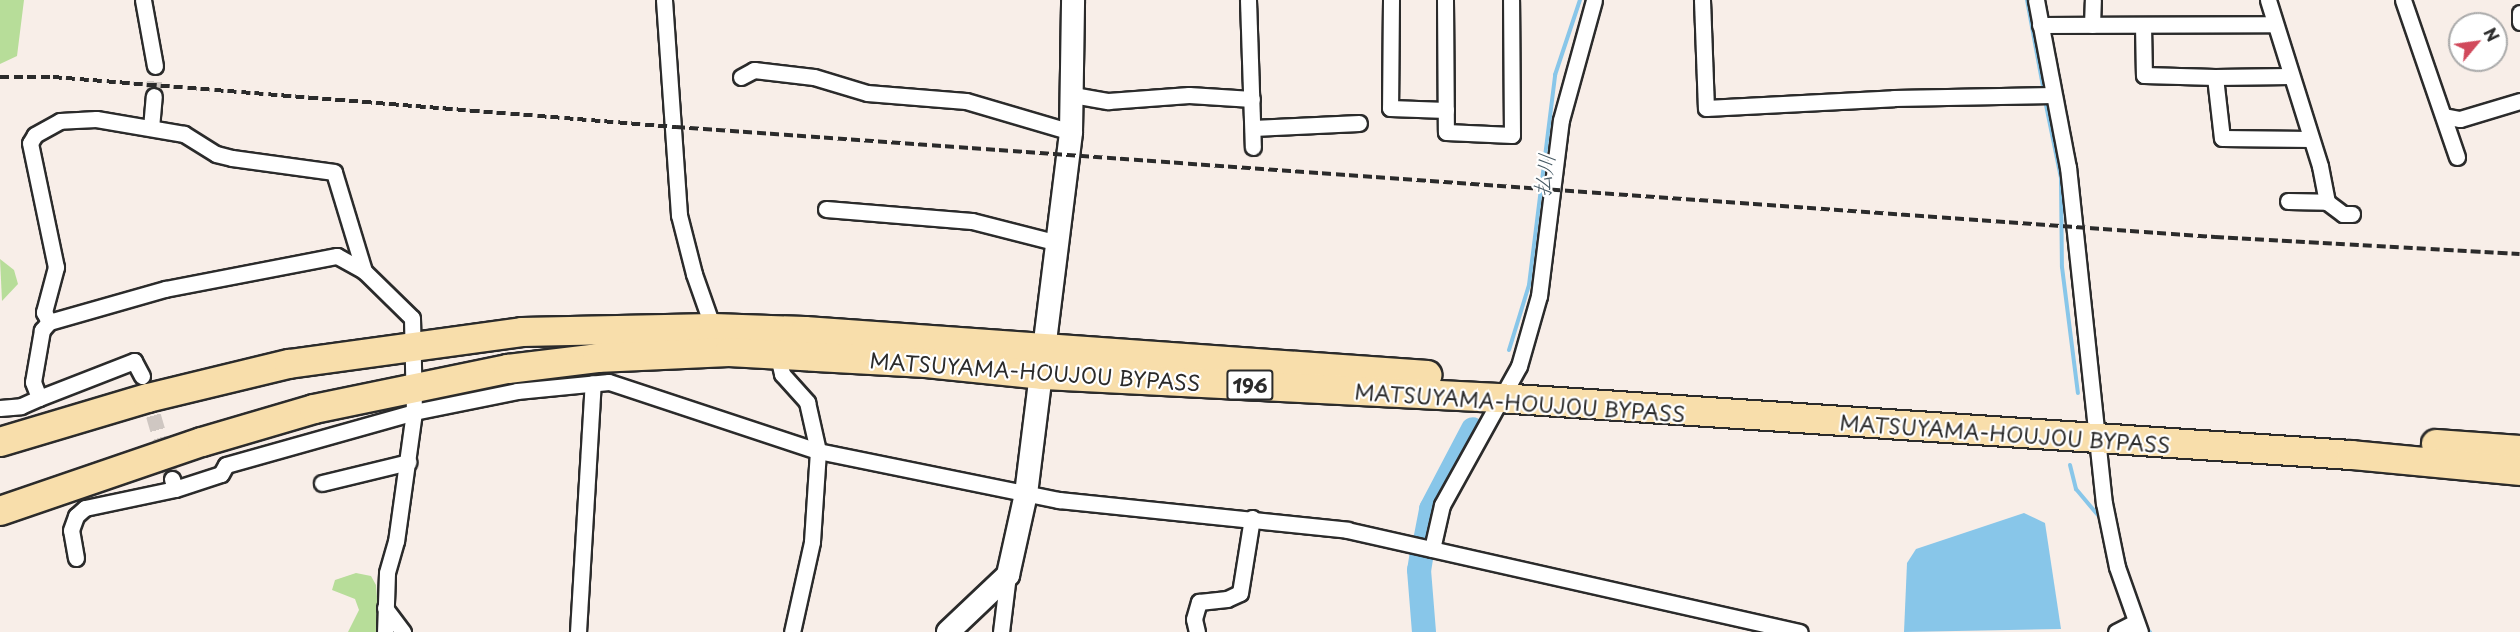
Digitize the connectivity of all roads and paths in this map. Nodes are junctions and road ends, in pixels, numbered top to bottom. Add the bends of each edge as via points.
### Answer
1 (143, 0) edge
2 (664, 0) edge
3 (1073, 0) edge
4 (1248, 0) edge
5 (1391, 0) edge
6 (1445, 0) edge
7 (1511, 0) edge
8 (1594, 0) edge
9 (1702, 0) edge
10 (2036, 0) edge
11 (2093, 0) edge
12 (2268, 0) edge
13 (2403, 0) edge
14 (2520, 14) edge
15 (2520, 22) edge
16 (2273, 24) junction
17 (2040, 25) junction
18 (2092, 25) junction
19 (2143, 25) junction
20 (154, 66) tunnel mouth
21 (2290, 76) junction
22 (741, 77) dead end
23 (2215, 77) junction
24 (1073, 95) junction
25 (154, 96) tunnel mouth
26 (2048, 96) junction
27 (1252, 99) junction
28 (2520, 101) edge
29 (1446, 110) junction
30 (2444, 116) junction
31 (1359, 123) dead end
32 (151, 128) junction
33 (1253, 128) junction
34 (1071, 132) junction
35 (2311, 139) junction
36 (1253, 147) dead end
37 (2457, 157) dead end
38 (2288, 201) dead end
39 (2327, 202) junction
40 (826, 209) dead end
41 (2352, 214) dead end
42 (1058, 243) junction
43 (364, 271) junction
44 (49, 322) junction
45 (713, 328) junction
46 (415, 345) junction
47 (777, 352) junction
48 (1044, 362) junction
49 (609, 370) junction
50 (142, 376) dead end
51 (593, 383) junction
52 (1504, 390) junction
53 (39, 398) junction
54 (415, 400) junction
55 (0, 408) edge
56 (2098, 429) junction
57 (0, 442) edge
58 (2520, 450) edge
59 (818, 451) junction
60 (409, 462) junction
61 (2520, 471) edge
62 (322, 483) dead end
63 (1026, 494) junction
64 (0, 511) edge
65 (1252, 518) junction
66 (1431, 549) junction
67 (76, 558) dead end
68 (1008, 575) junction
69 (385, 608) junction
70 (2138, 627) edge
71 (385, 632) edge
72 (403, 632) edge
73 (578, 632) edge
74 (792, 632) edge
75 (948, 632) edge
76 (1001, 632) edge
77 (1197, 632) edge
78 (1800, 632) edge
79 (2116, 632) edge

1 - 20 street
2 - 45 street via 679,215
3 - 24 street
4 - 27 street
5 - 29 street via 1390,108
6 - 29 street
7 - 29 street via 1512,135 1446,132
8 - 52 street via 1562,120 1539,296 1520,366
9 - 26 street via 1706,108 1894,98
10 - 17 street
11 - 18 street
12 - 16 street
13 - 30 street
14 - 15 street
16 - 19 street
16 - 21 street
17 - 18 street
17 - 26 street
18 - 19 street
19 - 23 street via 2144,75
21 - 23 street
21 - 35 street
22 - 34 street via 754,70 814,77 867,93 966,101
23 - 35 street via 2222,138
24 - 27 street via 1108,101 1189,95
24 - 34 street
25 - 32 street
26 - 56 street via 2069,178
27 - 33 street
28 - 30 street via 2460,119
30 - 37 street
31 - 33 street
32 - 43 street via 184,134 216,154 232,158 334,172
32 - 44 street via 75,119 49,127 30,143 56,267 44,312
33 - 36 street
34 - 42 street
35 - 39 street
38 - 39 street
39 - 41 street via 2343,214
40 - 42 street via 972,221
42 - 48 street
43 - 44 street via 337,256 308,259 165,289
43 - 46 street via 412,318
44 - 53 street via 42,330 33,382
45 - 46 highway, MATSUYAMA-HOUJOU BYPASS / 196 via 522,332
45 - 48 highway, MATSUYAMA-HOUJOU BYPASS / 196
46 - 54 street
46 - 57 highway, MATSUYAMA-HOUJOU BYPASS / 196 via 289,364 180,390
47 - 48 highway, MATSUYAMA-HOUJOU BYPASS / 196
47 - 49 highway, MATSUYAMA-HOUJOU BYPASS / 196
47 - 59 street via 782,374 807,402
48 - 52 highway, MATSUYAMA-HOUJOU BYPASS / 196 via 1169,355
48 - 63 street
49 - 51 street
49 - 54 highway, MATSUYAMA-HOUJOU BYPASS / 196 via 508,369
49 - 59 street
50 - 53 street via 134,362
51 - 54 street
51 - 73 street
52 - 56 highway, MATSUYAMA-HOUJOU BYPASS / 196
52 - 66 street via 1442,505
53 - 55 street via 21,406
54 - 60 street
54 - 64 highway, MATSUYAMA-HOUJOU BYPASS / 196 via 314,409 202,442
54 - 67 street via 226,465 221,474 85,508 76,516 71,530
56 - 58 highway, MATSUYAMA-HOUJOU BYPASS / 196
56 - 61 highway, MATSUYAMA-HOUJOU BYPASS / 196
56 - 70 street via 2098,455 2113,546
59 - 63 street
59 - 74 street via 812,542
60 - 62 street
60 - 69 street via 387,573
63 - 65 street
63 - 68 street
65 - 66 street via 1347,530
65 - 77 street via 1240,592 1227,599 1199,602 1194,619
66 - 78 street
68 - 75 street
68 - 76 street
69 - 71 street
69 - 72 street
70 - 79 street

